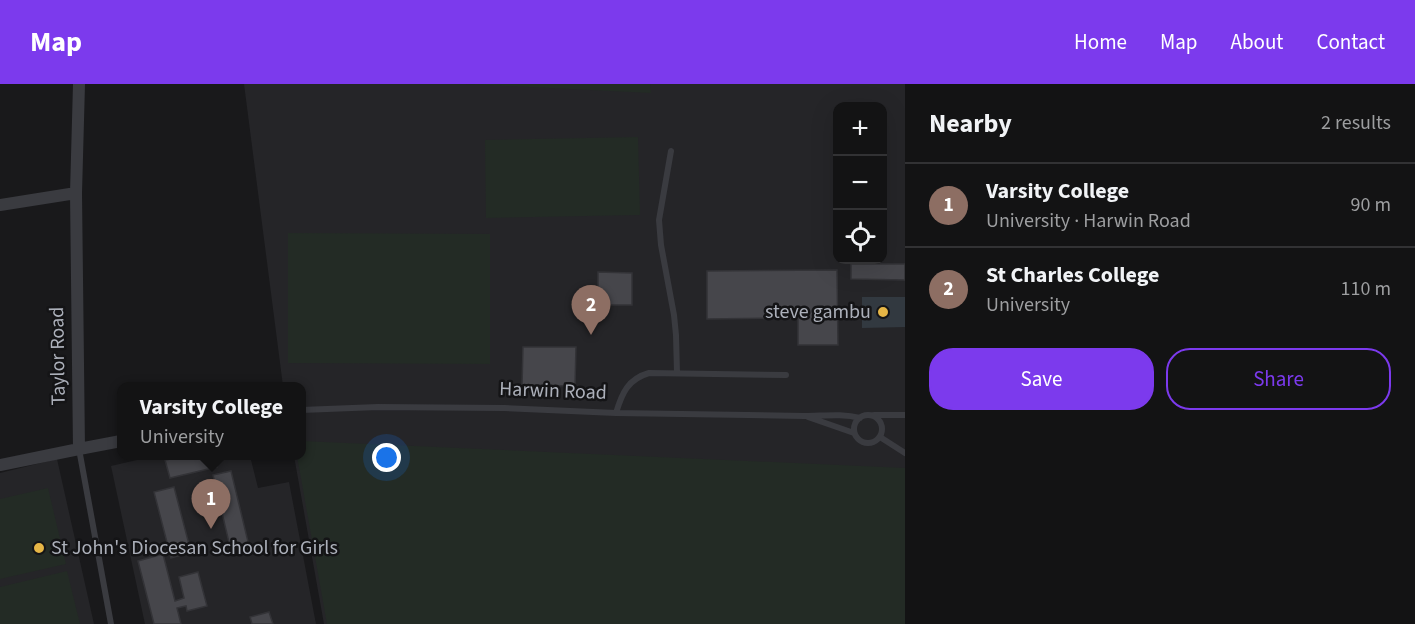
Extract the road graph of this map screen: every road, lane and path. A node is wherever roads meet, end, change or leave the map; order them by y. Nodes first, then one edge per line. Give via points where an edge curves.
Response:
1 (79, 84) edge
2 (670, 151) dead end
3 (76, 193) junction
4 (0, 205) edge
5 (677, 373) junction
6 (786, 375) dead end
7 (306, 410) edge
8 (616, 412) junction
9 (871, 415) junction
10 (905, 415) edge
11 (804, 416) junction
12 (860, 418) junction
13 (854, 433) junction
14 (880, 437) junction
15 (117, 442) edge
16 (79, 448) junction
17 (905, 453) edge
18 (0, 465) edge
19 (111, 624) edge

1 - 3 street, Taylor Road
2 - 5 lane via 659,220 674,315
3 - 4 street
3 - 16 street, Taylor Road
5 - 6 lane
5 - 8 lane via 639,376 624,391
7 - 8 lane, Harwin Road via 378,407
8 - 11 lane, Harwin Road
9 - 10 lane
9 - 12 lane
9 - 14 lane via 880,421
11 - 12 lane, Harwin Road
11 - 13 lane, Harwin Road
12 - 13 lane
13 - 14 lane via 866,443
14 - 17 lane
15 - 16 street
16 - 18 street
16 - 19 lane, Taylor Road

